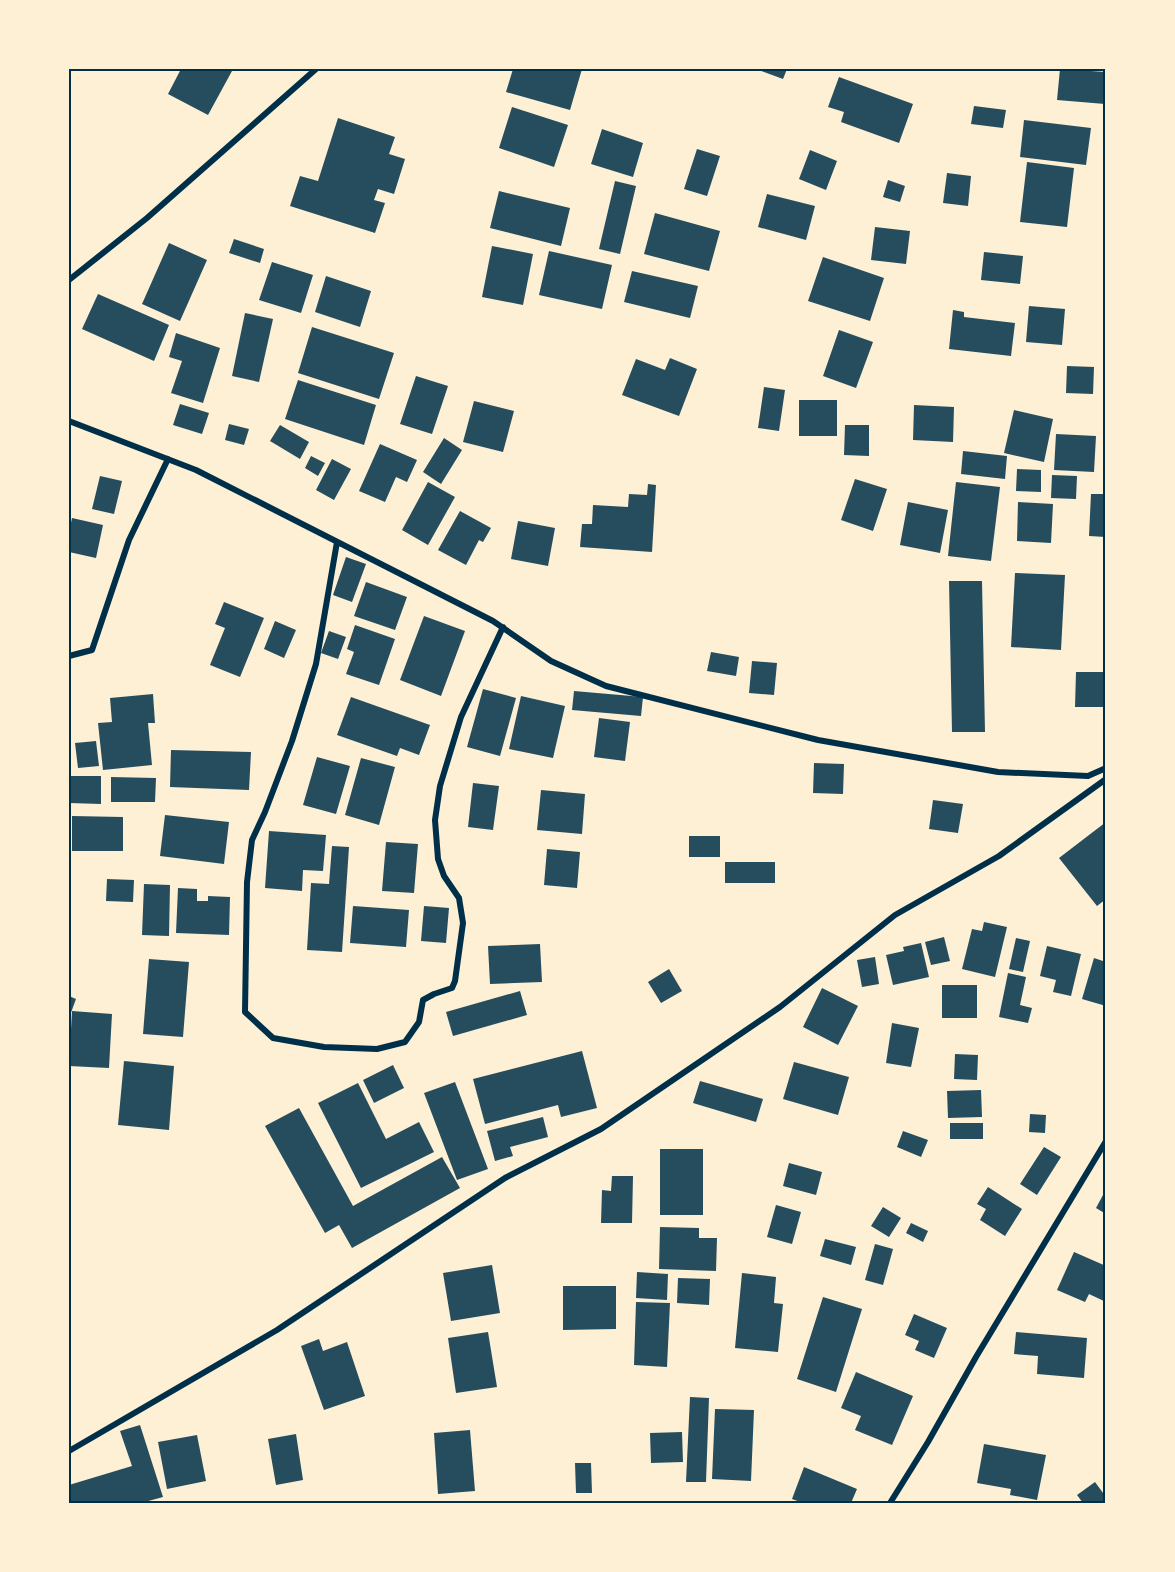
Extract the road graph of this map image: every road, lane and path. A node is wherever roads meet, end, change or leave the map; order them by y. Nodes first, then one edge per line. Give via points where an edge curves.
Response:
1 (316, 69) edge
2 (69, 280) edge
3 (69, 421) edge
4 (168, 459) junction
5 (337, 542) junction
6 (502, 627) junction
7 (69, 656) edge
8 (1106, 768) edge
9 (1106, 778) edge
10 (1106, 1141) edge
11 (69, 1451) edge
12 (890, 1503) edge

1 - 2 street via 147,219
3 - 4 street
4 - 5 street
4 - 7 street via 129,540 92,650
5 - 6 street
5 - 6 street via 316,664 292,741 252,840 247,882 245,1012 273,1038 324,1047 377,1049 405,1042 418,1022 423,1000 452,988 463,923 459,898 438,859 435,820 440,786 461,717
6 - 8 street via 551,661 606,686 818,740 998,772 1088,776
9 - 11 street via 999,856 895,915 780,1007 601,1129 505,1178 277,1330
10 - 12 street

